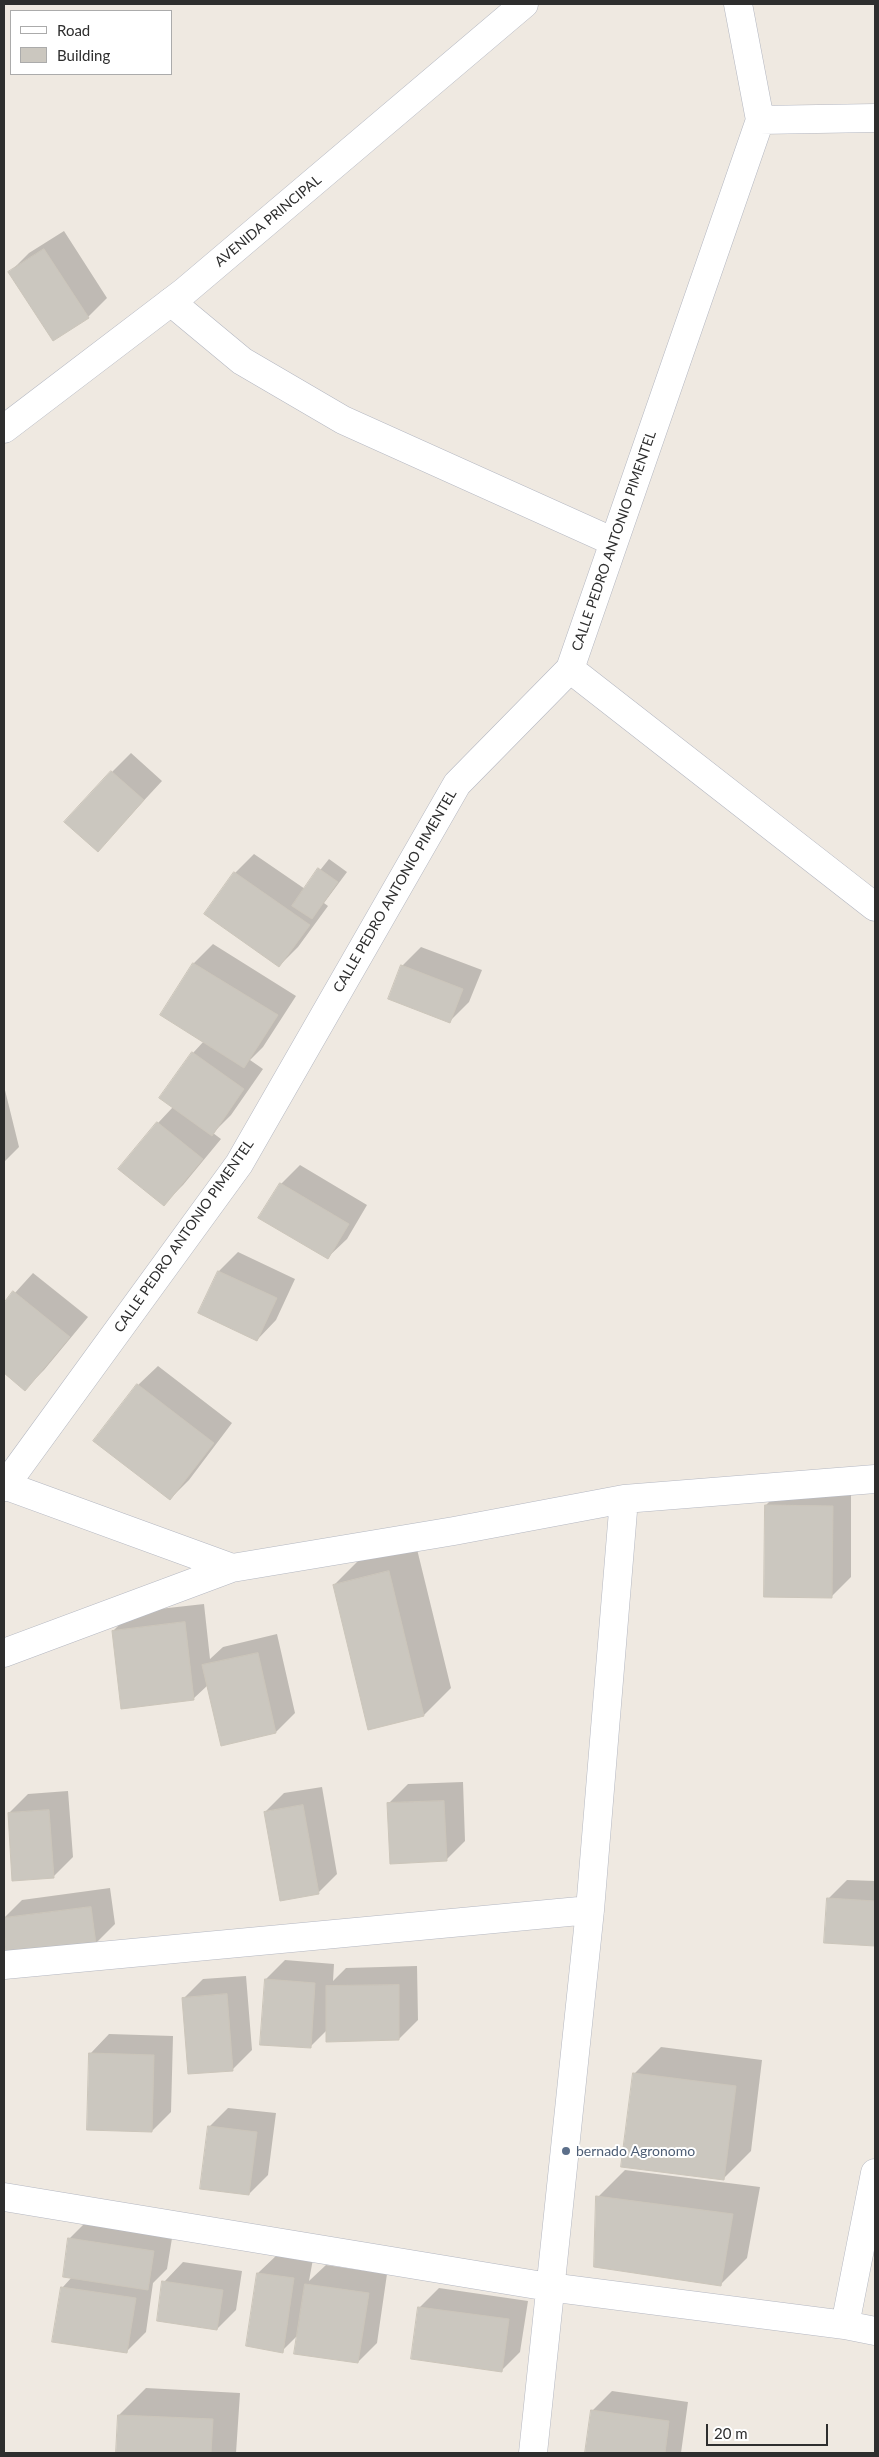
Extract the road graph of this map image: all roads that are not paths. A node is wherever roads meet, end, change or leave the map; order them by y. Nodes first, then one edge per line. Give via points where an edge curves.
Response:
1 (524, 4) edge
2 (738, 4) edge
3 (875, 118) edge
4 (760, 120) junction
5 (171, 302) junction
6 (4, 429) edge
7 (614, 542) junction
8 (570, 669) junction
9 (875, 907) edge
10 (875, 1479) edge
11 (4, 1486) edge
12 (624, 1499) junction
13 (232, 1568) junction
14 (4, 1653) edge
15 (590, 1910) junction
16 (4, 1965) edge
17 (875, 2173) edge
18 (4, 2197) edge
19 (549, 2287) junction
20 (845, 2325) junction
21 (875, 2331) edge
22 (533, 2453) edge

1 - 5 street, AVENIDA PRINCIPAL
2 - 4 street, CALLE PEDRO ANTONIO PIMENTEL
3 - 4 street
4 - 7 street, CALLE PEDRO ANTONIO PIMENTEL
5 - 6 street, AVENIDA PRINCIPAL
5 - 7 street via 242,361 343,420
7 - 8 street, CALLE PEDRO ANTONIO PIMENTEL
8 - 9 street
8 - 11 street, CALLE PEDRO ANTONIO PIMENTEL via 457,784 239,1164
10 - 12 street
11 - 13 street
12 - 13 street
12 - 15 street
13 - 14 street
15 - 16 street
15 - 19 street
17 - 20 street
18 - 19 street
19 - 20 street
19 - 22 street
20 - 21 street

